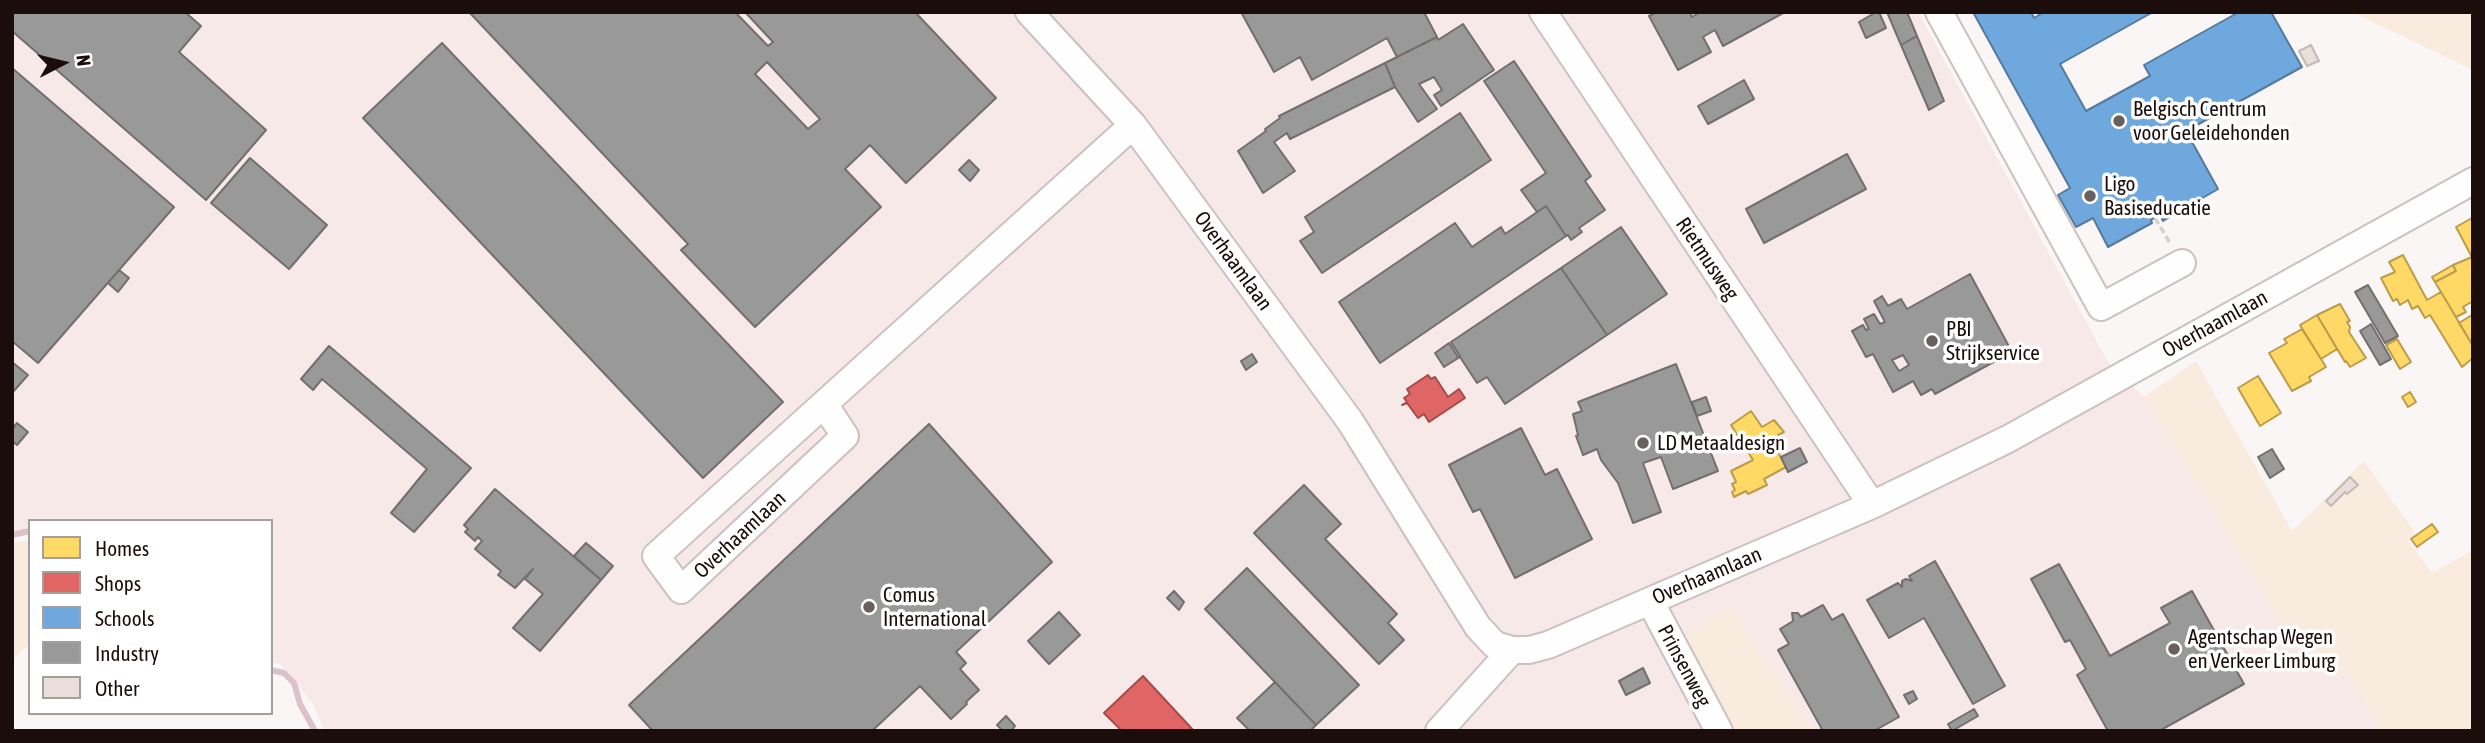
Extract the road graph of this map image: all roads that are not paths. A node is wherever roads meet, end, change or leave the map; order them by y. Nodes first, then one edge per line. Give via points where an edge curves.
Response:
1 (1029, 12) edge
2 (1543, 12) edge
3 (1939, 12) edge
4 (1133, 125) junction
5 (2473, 181) edge
6 (2182, 263) road end
7 (824, 404) junction
8 (1872, 505) junction
9 (1650, 601) junction
10 (1512, 650) junction
11 (1439, 731) edge
12 (1718, 731) edge

1 - 4 street, Overhaamlaan
2 - 8 street, Rietmusweg
3 - 6 street via 2101,307
4 - 7 street, Overhaamlaan
4 - 10 street, Overhaamlaan via 1350,421 1478,627 1495,645
5 - 8 street, Overhaamlaan via 2008,439
7 - 7 street, Overhaamlaan via 845,436 681,590 656,556
8 - 9 street, Overhaamlaan
9 - 10 street, Overhaamlaan via 1548,645
9 - 12 street, Prinsenweg
10 - 11 street

